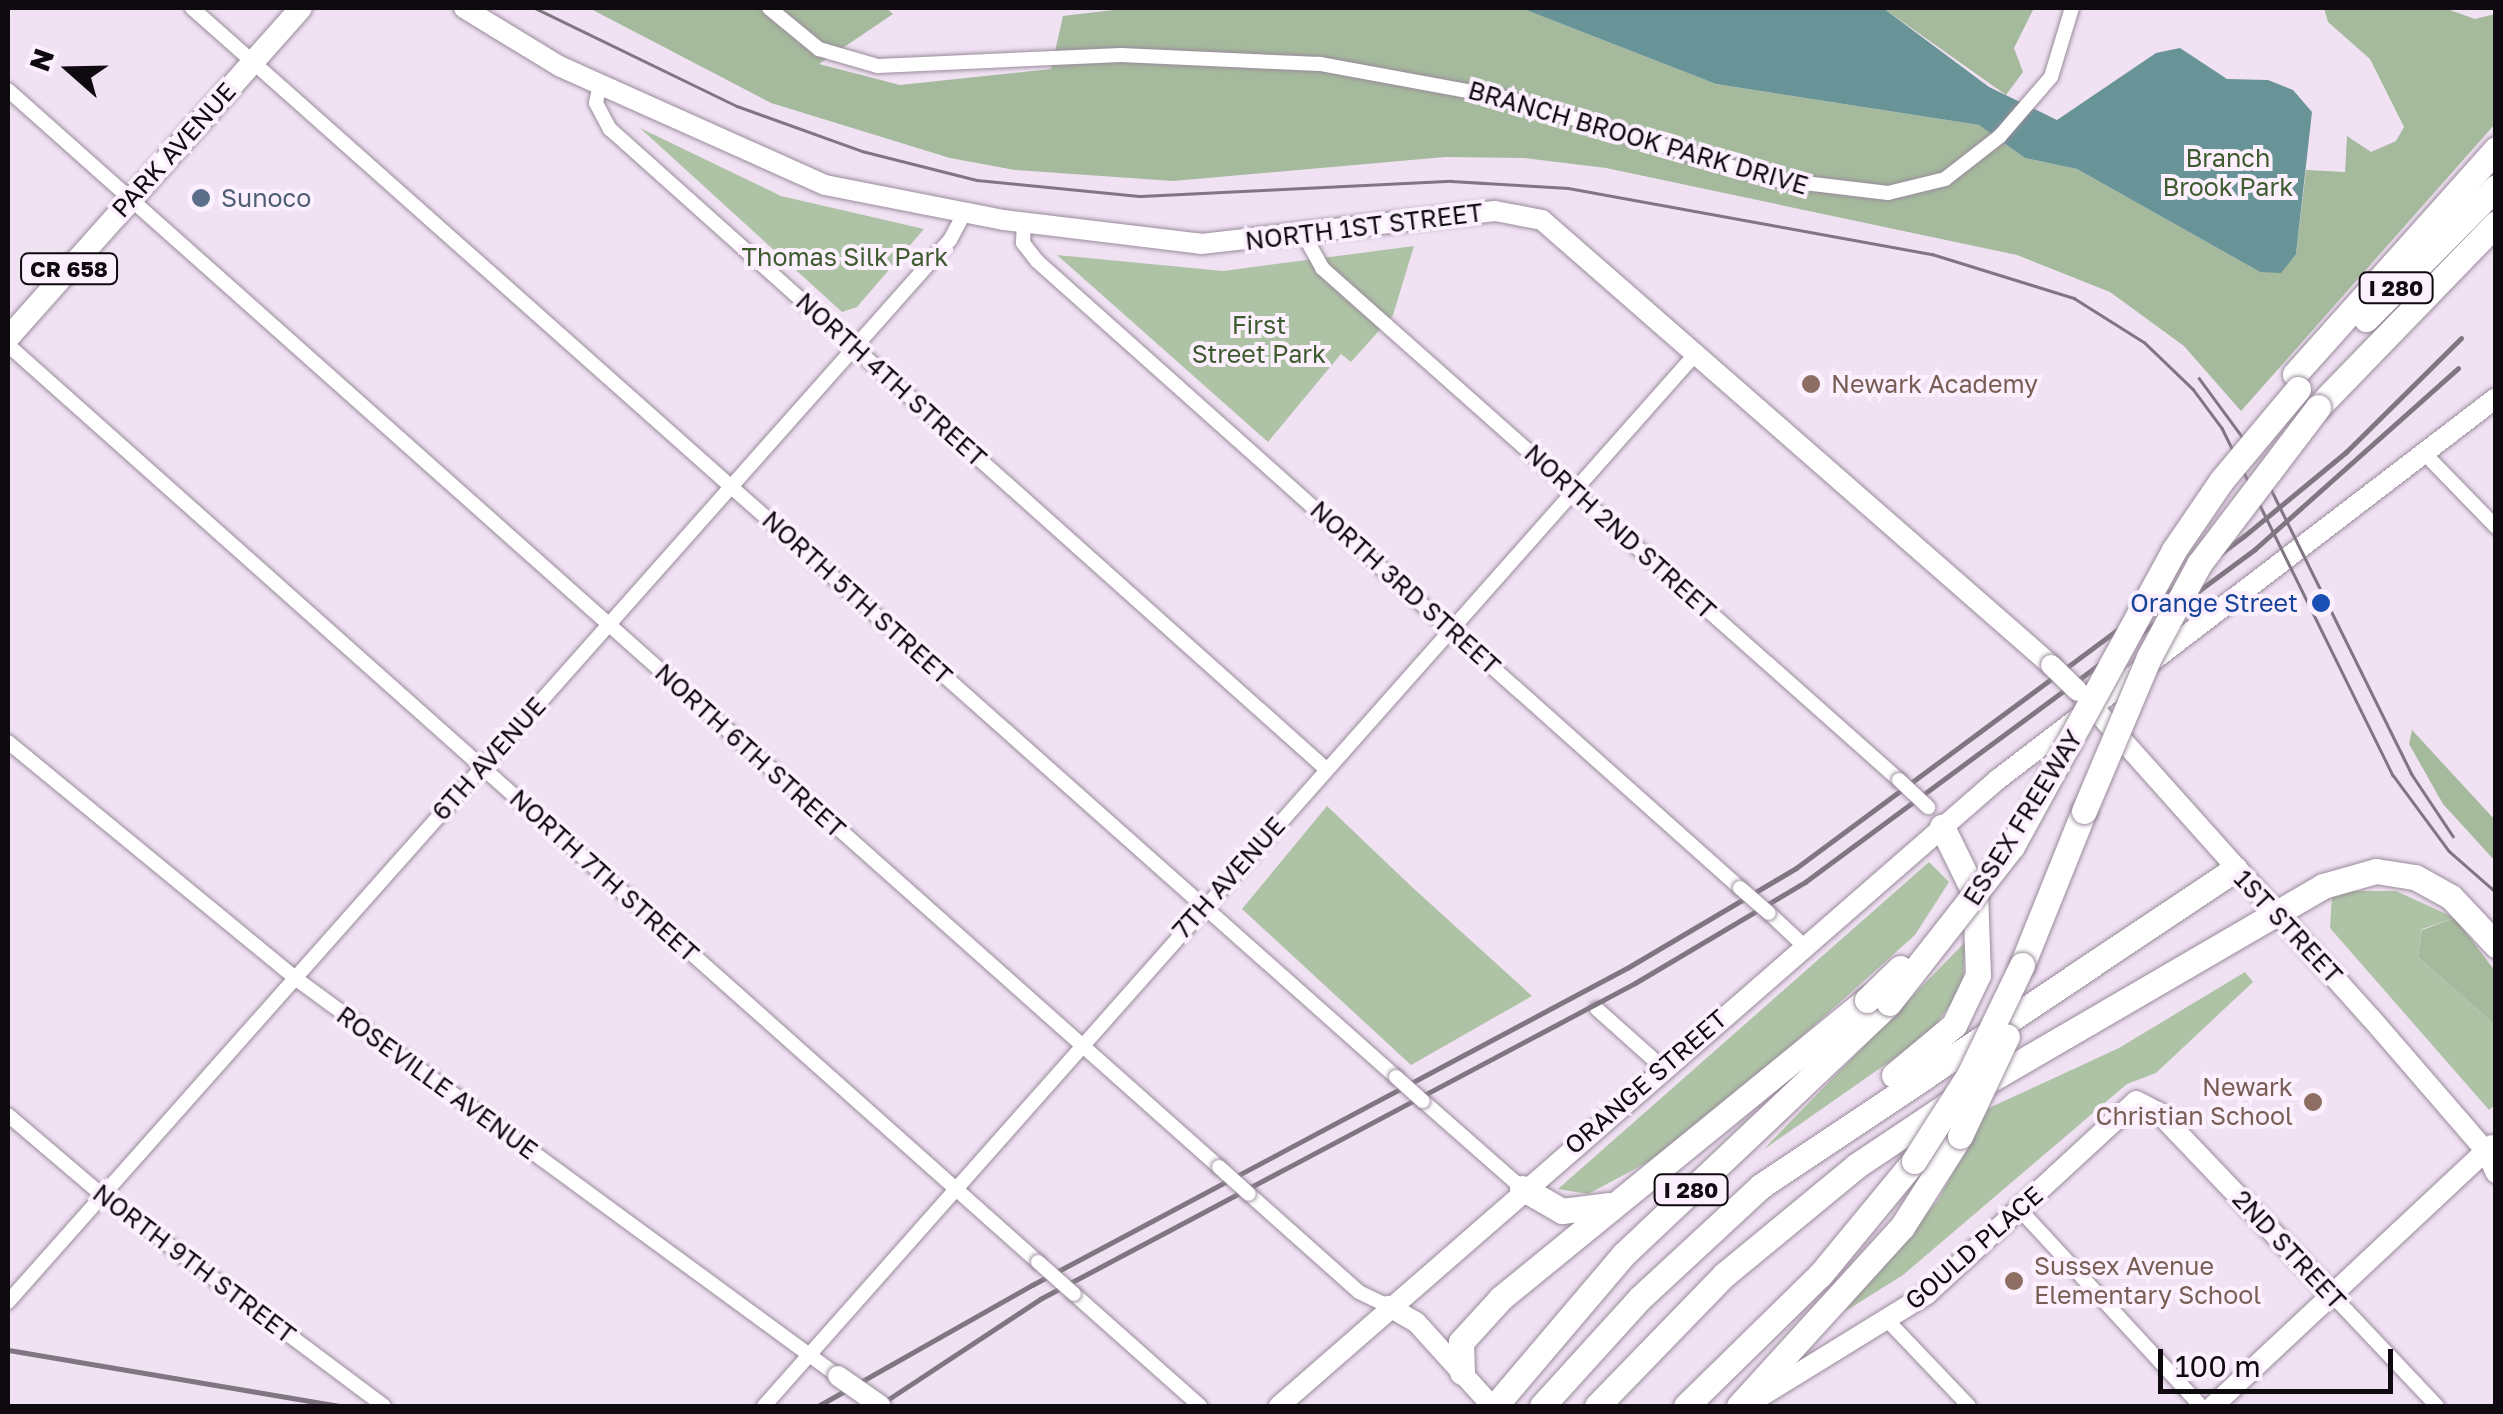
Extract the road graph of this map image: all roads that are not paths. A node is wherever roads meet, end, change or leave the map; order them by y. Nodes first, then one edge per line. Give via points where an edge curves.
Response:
1 (192, 8) edge
2 (301, 8) edge
3 (464, 8) edge
4 (769, 8) edge
5 (2072, 8) edge
6 (254, 61) junction
7 (600, 85) junction
8 (8, 90) edge
9 (2496, 149) edge
10 (2496, 187) edge
11 (131, 200) junction
12 (965, 212) junction
13 (1024, 222) junction
14 (2496, 224) edge
15 (1304, 235) junction
16 (8, 342) edge
17 (854, 347) junction
18 (1696, 352) junction
19 (2296, 381) junction
20 (2496, 398) edge
21 (2424, 452) junction
22 (732, 486) junction
23 (1573, 490) junction
24 (2496, 527) edge
25 (608, 625) junction
26 (1450, 629) junction
27 (2084, 698) junction
28 (8, 742) edge
29 (482, 767) junction
30 (1326, 770) junction
31 (1935, 817) junction
32 (2235, 869) junction
33 (1204, 906) junction
34 (2278, 914) junction
35 (2496, 945) edge
36 (1804, 946) junction
37 (2022, 964) junction
38 (294, 978) junction
39 (1878, 1002) junction
40 (1597, 1009) dead end
41 (1081, 1045) junction
42 (1663, 1068) junction
43 (2136, 1101) joint
44 (8, 1115) edge
45 (1820, 1141) junction
46 (2492, 1150) edge
47 (2496, 1172) edge
48 (954, 1188) junction
49 (1522, 1188) junction
50 (102, 1195) junction
51 (1626, 1196) junction
52 (2021, 1211) junction
53 (2332, 1295) junction
54 (8, 1302) edge
55 (1388, 1306) junction
56 (1889, 1322) junction
57 (808, 1354) junction
58 (838, 1376) joint
59 (1465, 1376) junction
60 (384, 1406) edge
61 (764, 1406) edge
62 (881, 1406) edge
63 (1200, 1406) edge
64 (1279, 1406) edge
65 (1494, 1406) edge
66 (1542, 1406) edge
67 (1597, 1406) edge
68 (1686, 1406) edge
69 (1742, 1406) edge
70 (1969, 1406) edge
71 (2200, 1406) edge
72 (2213, 1406) edge
73 (2437, 1406) edge

1 - 6 street, NORTH 5TH STREET
2 - 6 main road, PARK AVENUE / CR 658
3 - 7 main road
4 - 5 street, BRANCH BROOK PARK DRIVE via 820,49 878,66 1151,55 1301,62 1398,76 1590,120 1820,189 1922,187 1982,154 2041,90 2063,52
6 - 11 main road, PARK AVENUE / CR 658
6 - 22 street, NORTH 5TH STREET
7 - 12 main road, NORTH 1ST STREET via 804,179
7 - 17 street, NORTH 4TH STREET via 596,103 604,123
8 - 11 street, NORTH 6TH STREET
9 - 19 highway
10 - 19 highway, ESSEX FREEWAY / I 280
11 - 16 main road, PARK AVENUE / CR 658
11 - 25 street, NORTH 6TH STREET
12 - 13 main road, NORTH 1ST STREET
12 - 17 street, 6TH AVENUE via 950,240
13 - 15 main road, NORTH 1ST STREET via 1201,244
13 - 26 street, NORTH 3RD STREET via 1023,243 1036,261
14 - 37 highway, ESSEX FREEWAY / I 280, bridge via 2318,407 2229,516 2173,609
15 - 18 main road, NORTH 1ST STREET via 1480,212 1524,214 1560,231
15 - 23 street, NORTH 2ND STREET via 1322,268
16 - 29 street, NORTH 7TH STREET
17 - 22 street, 6TH AVENUE
17 - 30 street, NORTH 4TH STREET
18 - 23 street, 7TH AVENUE
18 - 27 main road, NORTH 1ST STREET, bridge
19 - 39 highway, ESSEX FREEWAY / I 280, bridge via 2189,526 2041,798 1980,893
20 - 21 main road, ORANGE STREET
21 - 24 street
21 - 27 main road, ORANGE STREET
22 - 25 street, 6TH AVENUE
22 - 33 street, NORTH 5TH STREET
23 - 26 street, 7TH AVENUE
23 - 31 street, NORTH 2ND STREET, bridge
25 - 29 street, 6TH AVENUE
25 - 41 street, NORTH 6TH STREET
26 - 30 street, 7TH AVENUE
26 - 36 street, NORTH 3RD STREET, bridge
27 - 31 main road, ORANGE STREET
27 - 32 main road, 1ST STREET
28 - 38 street, ROSEVILLE AVENUE
29 - 38 street, 6TH AVENUE
29 - 48 street, NORTH 7TH STREET
30 - 33 street, 7TH AVENUE
31 - 36 main road, ORANGE STREET
31 - 45 highway via 1968,874 1979,916 1971,997 1941,1040 1836,1118
32 - 34 main road, 1ST STREET
32 - 45 highway
33 - 41 street, 7TH AVENUE
33 - 49 street, NORTH 5TH STREET, bridge
34 - 35 highway via 2336,880 2390,871 2440,889
34 - 46 main road, 1ST STREET
34 - 67 highway via 1947,1104 1856,1166 1724,1274
36 - 42 main road, ORANGE STREET
37 - 68 highway, ESSEX FREEWAY / I 280, bridge via 1969,1075 1914,1161 1820,1275
37 - 69 highway, bridge via 2020,1004 1960,1136 1902,1227
38 - 50 street, 6TH AVENUE
38 - 57 street, ROSEVILLE AVENUE
39 - 51 highway
39 - 65 highway, I 280 via 1624,1254
40 - 42 street
41 - 48 street, 7TH AVENUE
41 - 55 street, NORTH 6TH STREET, bridge via 1358,1292
42 - 49 main road, ORANGE STREET
43 - 52 main road, GOULD PLACE via 2120,1109
43 - 53 main road, 2ND STREET via 2158,1112
44 - 50 street, NORTH 9TH STREET
45 - 66 highway via 1696,1243
46 - 47 main road, 1ST STREET
46 - 53 main road
48 - 57 street, 7TH AVENUE
48 - 63 street, NORTH 7TH STREET, bridge
49 - 51 highway via 1571,1212
49 - 55 main road, ORANGE STREET
50 - 54 street, 6TH AVENUE
50 - 60 street, NORTH 9TH STREET
51 - 59 highway via 1480,1318 1461,1342
52 - 56 main road, GOULD PLACE
52 - 71 street
53 - 72 main road
53 - 73 street, 2ND STREET
55 - 59 main road, NORTH 6TH STREET via 1410,1317
55 - 64 main road, ORANGE STREET
56 - 69 main road, GOULD PLACE
56 - 70 street
57 - 58 street, ROSEVILLE AVENUE
57 - 61 street, 7TH AVENUE
58 - 62 main road, ROSEVILLE AVENUE, bridge
59 - 65 main road, NORTH 6TH STREET

